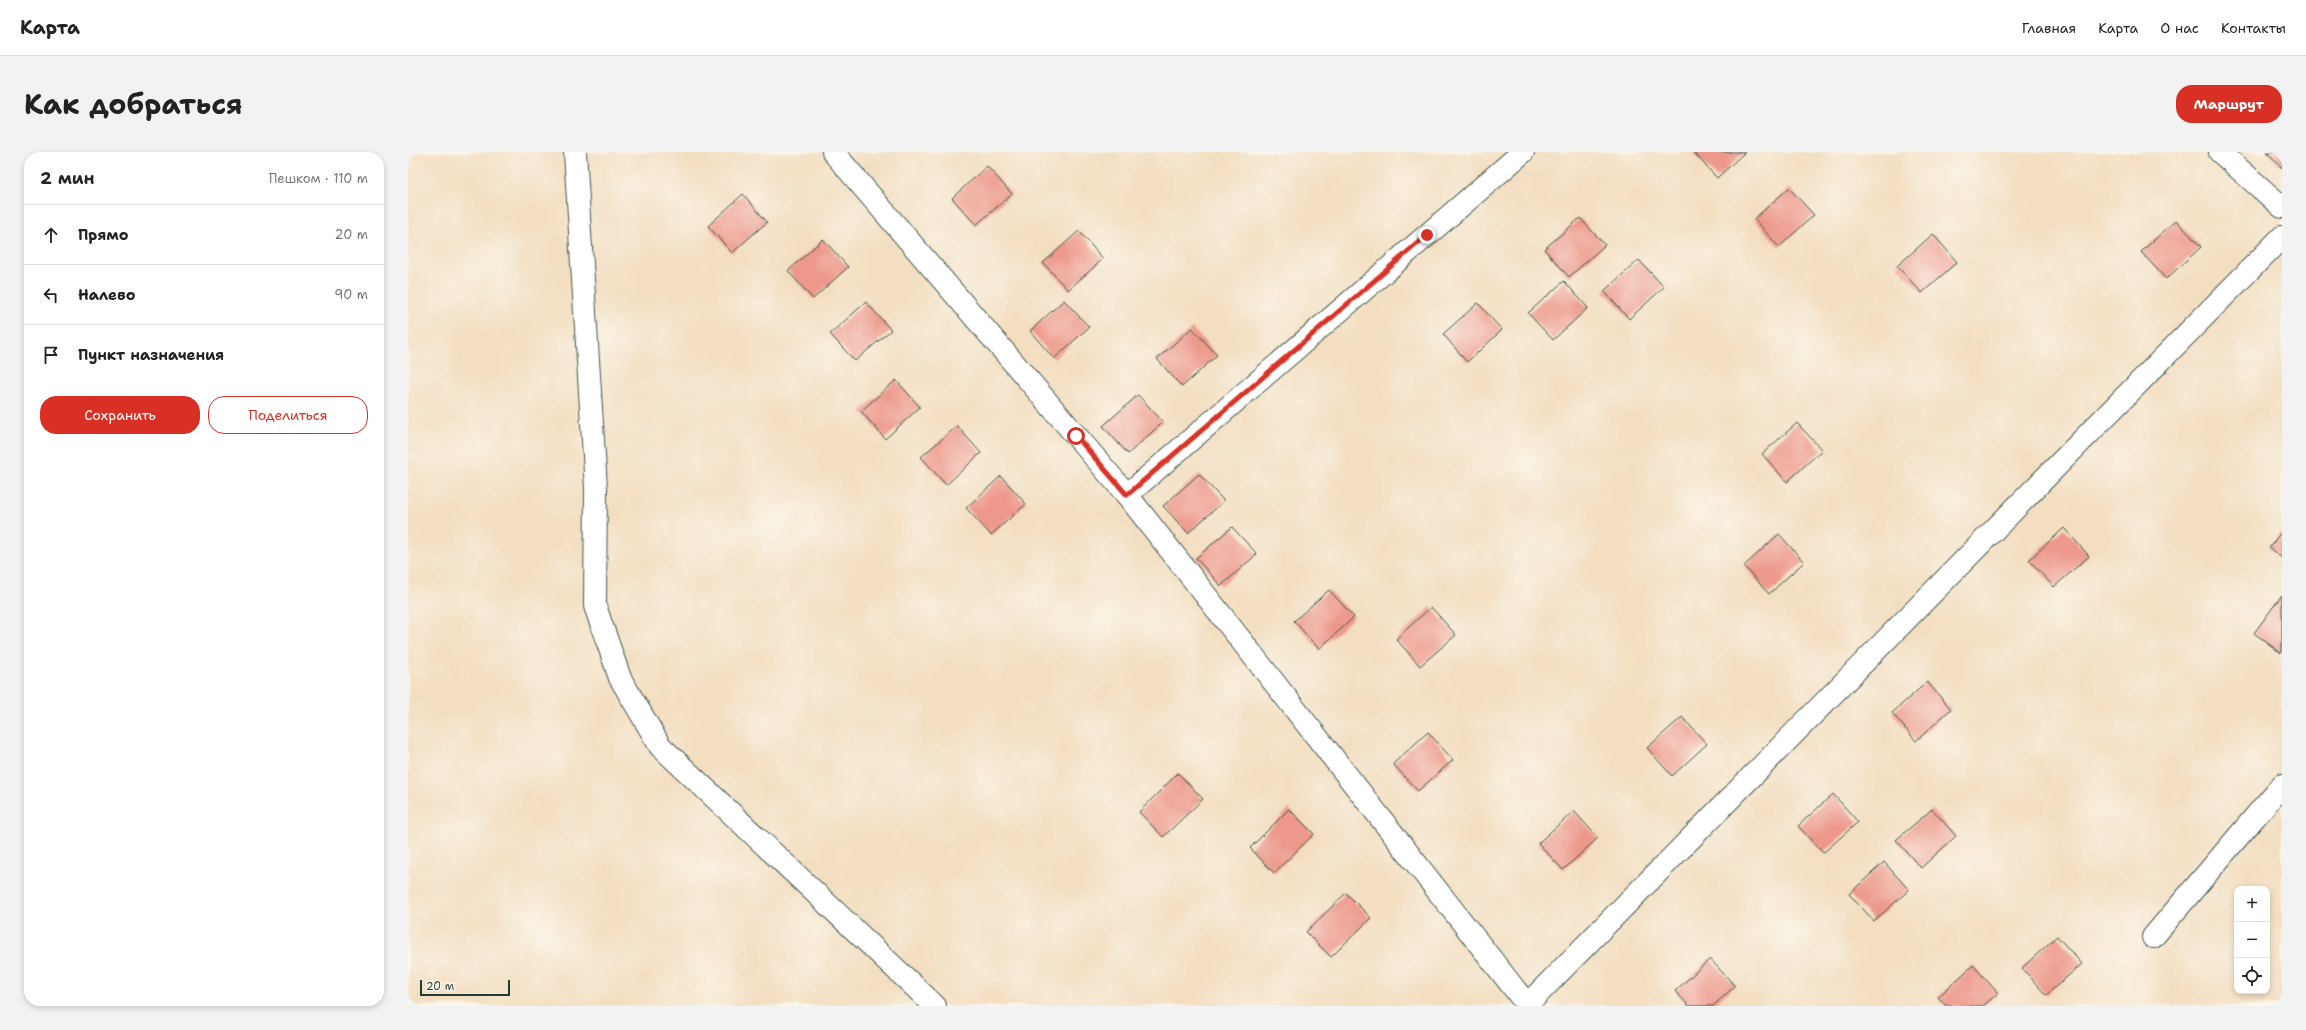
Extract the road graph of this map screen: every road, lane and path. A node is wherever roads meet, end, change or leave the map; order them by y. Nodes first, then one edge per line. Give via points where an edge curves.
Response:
1 (575, 152) edge
2 (833, 152) edge
3 (1523, 152) edge
4 (2220, 152) edge
5 (2282, 207) edge
6 (2282, 237) edge
7 (1127, 495) junction
8 (2282, 785) edge
9 (2153, 937) dead end
10 (935, 1006) edge
11 (1528, 1006) edge

1 - 10 street via 596,488 595,606 620,678 660,746
2 - 7 street
3 - 7 street
4 - 5 street
6 - 11 street
7 - 11 street
8 - 9 street

